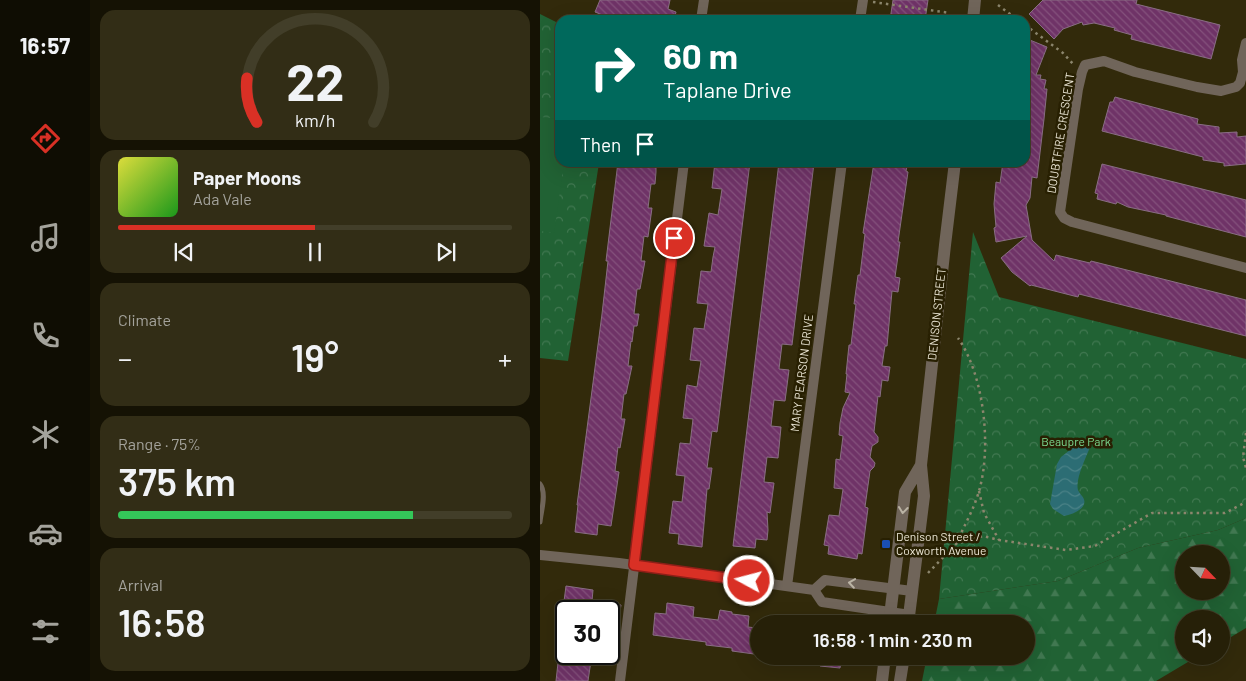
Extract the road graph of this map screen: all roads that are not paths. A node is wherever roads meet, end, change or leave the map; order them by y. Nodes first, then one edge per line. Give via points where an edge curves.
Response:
1 (704, 0) edge
2 (858, 0) edge
3 (863, 0) edge
4 (975, 0) edge
5 (702, 15) edge
6 (861, 15) edge
7 (974, 15) edge
8 (1246, 43) edge
9 (683, 167) edge
10 (841, 167) edge
11 (954, 167) edge
12 (1246, 268) edge
13 (921, 465) junction
14 (540, 484) edge
15 (540, 522) edge
16 (540, 555) edge
17 (634, 565) junction
18 (787, 586) junction
19 (893, 588) junction
20 (814, 590) junction
21 (912, 591) junction
22 (876, 615) edge
23 (889, 615) edge
24 (909, 615) edge
25 (884, 665) edge
26 (903, 665) edge
27 (620, 681) edge
28 (882, 681) edge
29 (900, 681) edge

1 - 5 street
2 - 3 street
3 - 6 street
4 - 7 street
8 - 12 street, DOUBTFIRE CRESCENT via 1240,83 1221,91 1197,88 1104,61 1085,65 1078,89 1060,212 1072,222
9 - 17 street
10 - 18 street, MARY PEARSON DRIVE
11 - 13 street, DENISON STREET
13 -> 19 street, DENISON STREET via 905,492
13 - 21 street, DENISON STREET via 924,496
14 - 15 lane via 543,496
16 - 17 street
17 - 18 street
17 - 27 street
18 - 20 street
19 -> 20 street via 825,580
19 - 21 street
19 - 23 street, DENISON STREET
20 - 22 street via 822,602
21 - 24 street, DENISON STREET
25 - 28 street
26 - 29 street

